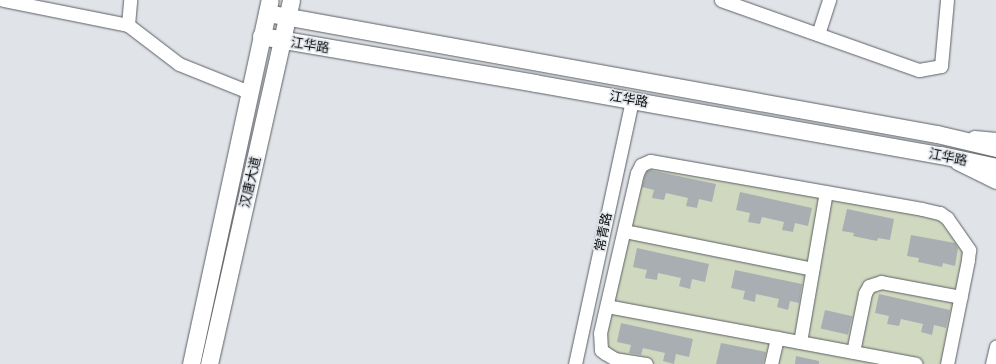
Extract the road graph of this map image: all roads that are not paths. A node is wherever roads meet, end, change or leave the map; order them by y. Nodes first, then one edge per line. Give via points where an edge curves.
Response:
1 (3, 0) edge
2 (130, 0) edge
3 (291, 0) edge
4 (721, 0) edge
5 (829, 0) edge
6 (947, 0) edge
7 (268, 6) edge
8 (287, 17) junction
9 (128, 25) junction
10 (818, 34) junction
11 (261, 36) junction
12 (282, 40) junction
13 (249, 92) junction
14 (632, 100) junction
15 (937, 134) junction
16 (996, 138) edge
17 (996, 148) edge
18 (941, 155) junction
19 (996, 167) edge
20 (996, 182) edge
21 (826, 192) junction
22 (607, 214) junction
23 (626, 224) junction
24 (812, 268) junction
25 (591, 290) junction
26 (961, 297) junction
27 (608, 301) junction
28 (777, 338) junction
29 (800, 342) junction
30 (996, 346) edge
31 (853, 352) junction
32 (191, 364) edge
33 (209, 364) edge
34 (575, 364) edge
35 (646, 364) edge
36 (771, 364) edge
37 (916, 364) edge
38 (947, 364) edge
39 (992, 364) edge

1 - 9 street
2 - 9 street
3 - 8 main road, 汉唐大道
4 - 10 street
5 - 10 street
6 - 10 street via 942,66 919,70
7 - 8 main road, 江华路
7 - 11 main road, 汉唐大道
8 - 12 main road, 汉唐大道
8 - 15 main road, 江华路
9 - 13 street via 179,64
11 - 12 main road, 江华路
11 - 13 main road, 汉唐大道
12 - 14 main road, 江华路
12 - 33 main road, 汉唐大道
13 - 32 main road, 汉唐大道
14 - 18 main road, 江华路
14 - 22 street, 常青路
15 - 16 street
15 - 17 main road, 江华路
18 - 19 main road, 江华路
18 - 20 street
21 - 23 street via 650,161 641,165 637,173
21 - 24 street
21 - 26 street via 922,209 940,213 947,218 968,250
22 - 23 street
22 - 25 street, 常青路
23 - 24 street
23 - 27 street
24 - 29 street
25 - 27 street
25 - 34 street, 常青路
26 - 31 street via 881,282 870,286 864,293
26 - 38 street
27 - 28 street
27 - 35 street via 600,333 601,350 615,359
28 - 29 street
28 - 36 street
29 - 31 street
30 - 39 street
31 - 37 street

